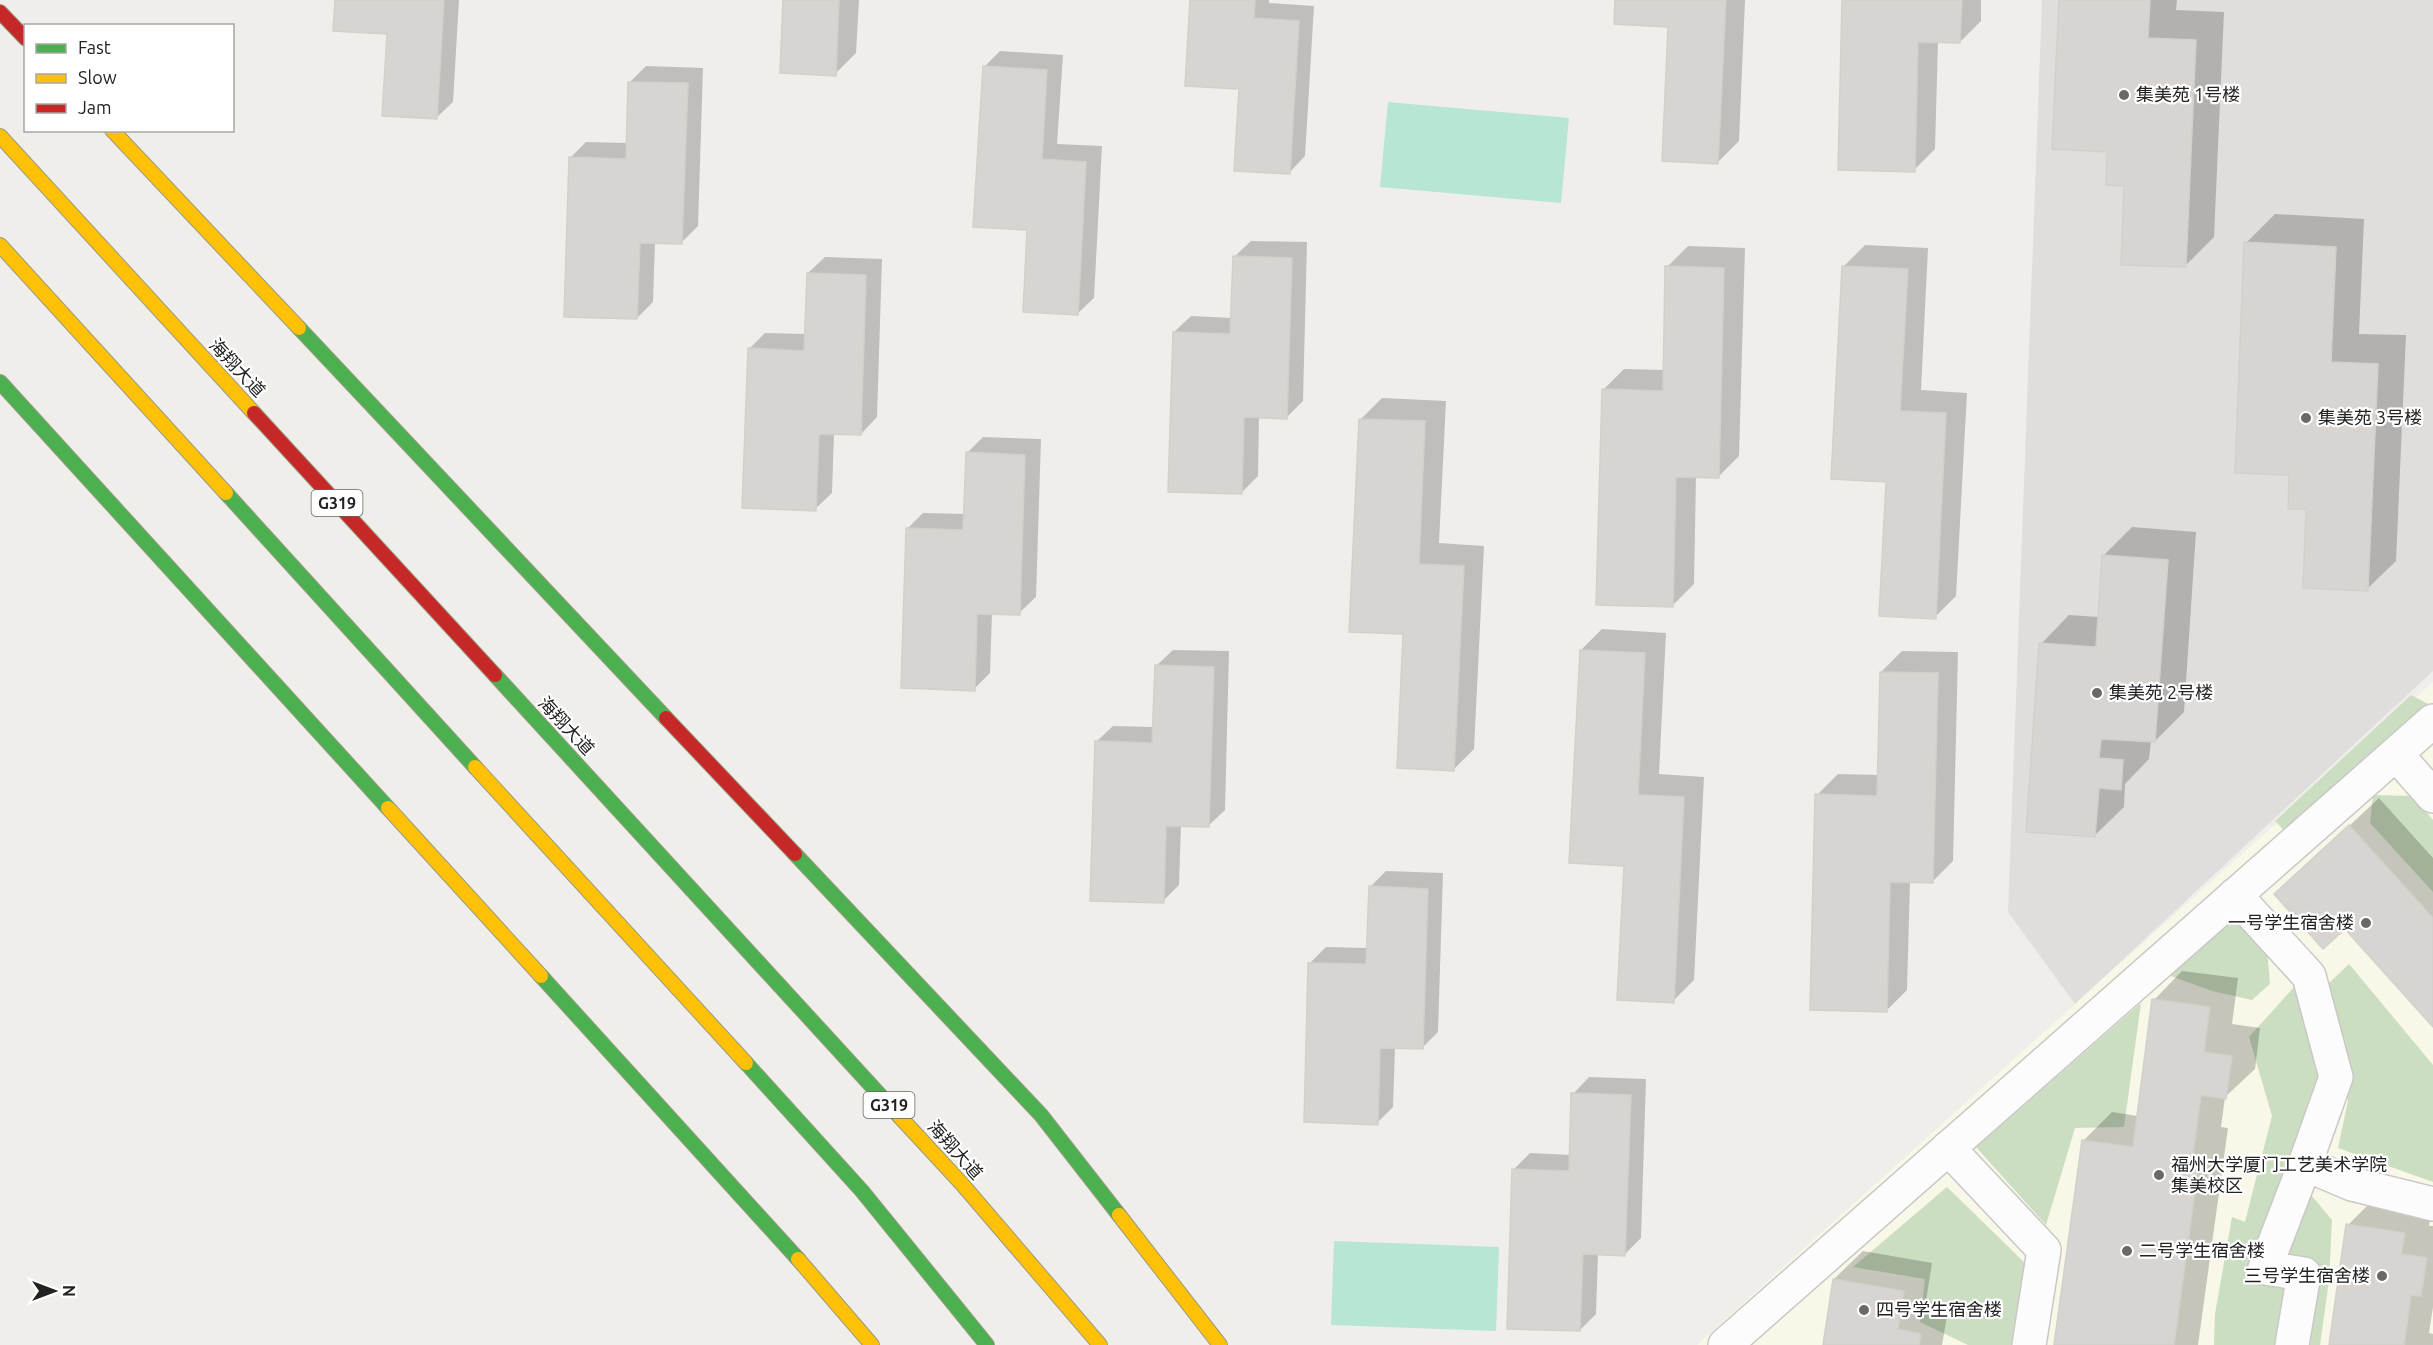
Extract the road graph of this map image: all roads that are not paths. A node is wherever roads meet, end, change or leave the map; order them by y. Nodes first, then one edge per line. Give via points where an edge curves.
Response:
1 (0, 12) edge
2 (24, 37) edge
3 (114, 132) edge
4 (0, 136) edge
5 (0, 245) edge
6 (0, 382) edge
7 (2433, 721) edge
8 (2396, 754) junction
9 (2433, 796) edge
10 (2235, 895) junction
11 (1948, 1148) junction
12 (2304, 1164) junction
13 (2433, 1204) edge
14 (872, 1345) edge
15 (987, 1345) edge
16 (1100, 1345) edge
17 (1220, 1345) edge
18 (1725, 1345) edge
19 (2030, 1345) edge
20 (2292, 1345) edge

1 - 2 main road
3 - 17 main road via 1041,1115
4 - 16 main road, 海翔大道 / G319 via 963,1184
5 - 15 main road via 862,1191
6 - 14 main road via 792,1252
7 - 8 street
8 - 9 street
8 - 10 street
10 - 11 street
10 - 12 street via 2309,976 2336,1077
11 - 18 street
11 - 19 street via 2044,1250
12 - 13 street via 2352,1184
12 - 20 street via 2265,1268 2304,1274

